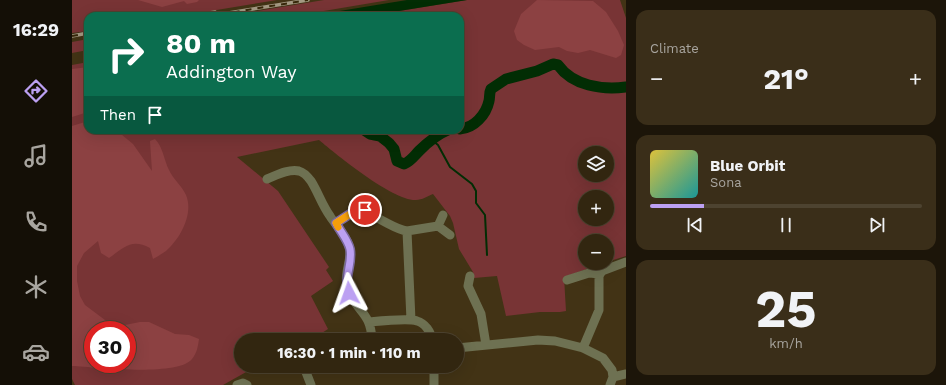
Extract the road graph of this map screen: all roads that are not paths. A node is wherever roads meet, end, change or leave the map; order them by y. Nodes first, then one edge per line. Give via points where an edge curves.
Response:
1 (267, 179) dead end
2 (443, 215) dead end
3 (336, 223) junction
4 (438, 226) junction
5 (407, 231) junction
6 (450, 235) dead end
7 (626, 262) edge
8 (600, 274) junction
9 (470, 276) dead end
10 (567, 280) dead end
11 (411, 320) junction
12 (369, 322) junction
13 (372, 333) edge
14 (430, 333) edge
15 (486, 345) junction
16 (464, 347) edge
17 (583, 348) junction
18 (309, 373) edge
19 (434, 373) edge
20 (626, 374) edge
21 (612, 381) edge
22 (237, 385) edge
23 (247, 385) edge
24 (311, 385) edge
25 (434, 385) edge

1 - 3 street via 290,171 300,172 310,179
2 - 4 street
3 - 5 street via 353,212 365,210
3 - 12 street via 350,247 347,287
4 - 5 street
4 - 6 street
5 - 11 street
7 - 8 street
8 - 10 street via 589,273
8 - 17 street via 599,310
9 - 15 street via 468,286 481,314
11 - 12 street
11 - 14 street via 418,321
12 - 13 street
15 - 16 street
15 - 17 street via 538,340
17 - 21 street via 603,358 610,365
18 - 24 street
19 - 25 street
20 - 21 street
22 - 23 street

